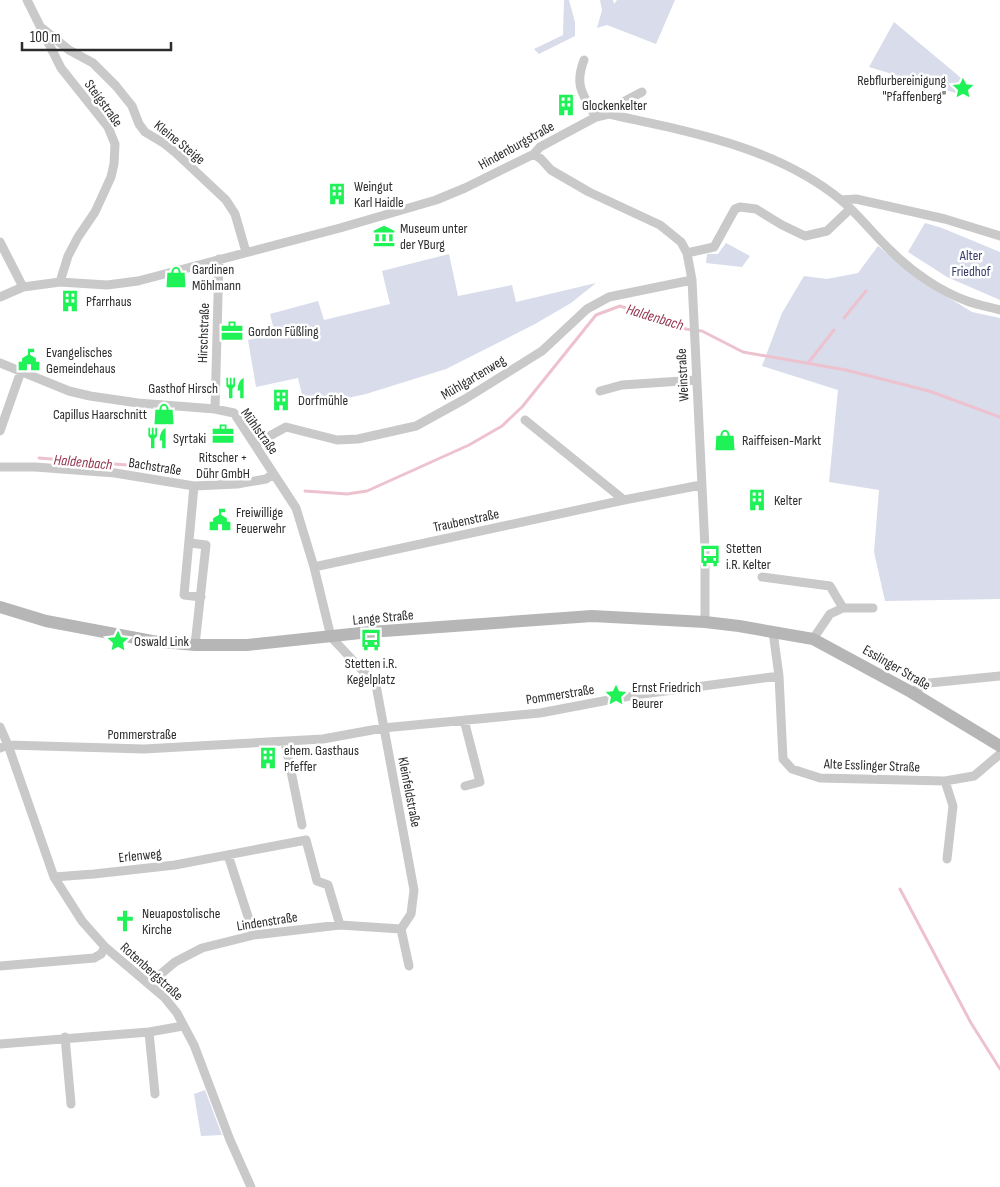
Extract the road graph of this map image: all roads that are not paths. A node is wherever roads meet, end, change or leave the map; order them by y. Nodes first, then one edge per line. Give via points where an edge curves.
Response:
1 (26, 0) edge
2 (38, 25) junction
3 (584, 60) dead end
4 (642, 92) dead end
5 (609, 114) junction
6 (596, 117) junction
7 (534, 154) junction
8 (841, 200) junction
9 (850, 209) junction
10 (1000, 236) edge
11 (0, 242) edge
12 (246, 252) junction
13 (687, 253) junction
14 (219, 259) junction
15 (692, 280) junction
16 (60, 282) junction
17 (23, 287) junction
18 (0, 296) edge
19 (1000, 310) edge
20 (0, 363) edge
21 (20, 374) junction
22 (696, 380) junction
23 (600, 391) dead end
24 (215, 408) junction
25 (525, 420) dead end
26 (0, 431) edge
27 (255, 444) junction
28 (0, 467) edge
29 (273, 474) junction
30 (701, 485) junction
31 (194, 486) junction
32 (624, 500) junction
33 (190, 544) junction
34 (314, 568) junction
35 (762, 577) dead end
36 (200, 597) junction
37 (0, 607) edge
38 (842, 608) junction
39 (873, 608) dead end
40 (705, 622) junction
41 (773, 632) junction
42 (332, 637) junction
43 (813, 639) junction
44 (195, 645) junction
45 (779, 676) junction
46 (1000, 676) edge
47 (911, 692) junction
48 (464, 720) junction
49 (0, 727) edge
50 (383, 728) junction
51 (285, 742) junction
52 (4, 746) edge
53 (1000, 746) edge
54 (1000, 754) edge
55 (945, 781) junction
56 (465, 786) dead end
57 (302, 825) dead end
58 (228, 855) junction
59 (947, 859) dead end
60 (54, 876) junction
61 (340, 925) junction
62 (401, 929) junction
63 (254, 935) junction
64 (106, 947) junction
65 (0, 966) edge
66 (409, 966) dead end
67 (149, 984) junction
68 (183, 1026) junction
69 (149, 1032) junction
70 (65, 1037) junction
71 (0, 1044) edge
72 (155, 1094) dead end
73 (71, 1104) dead end
74 (251, 1187) edge

1 - 2 street, Steigstraße
2 - 12 street, Kleine Steige via 69,50 93,63 132,106 145,132 176,152 226,200 235,214
2 - 16 street, Steigstraße via 61,68 108,127 115,144 111,177 96,212 68,256
3 - 6 street via 579,88
4 - 5 street via 622,102
5 - 6 street, Hindenburgstraße
5 - 8 street, Hindenburgstraße via 704,135 774,158
6 - 7 street, Hindenburgstraße via 540,147
7 - 12 street, Hindenburgstraße via 436,200
7 - 13 street via 551,170 589,192 660,225 680,242
8 - 9 street, Hindenburgstraße
8 - 10 street via 856,199 945,219
9 - 13 street via 827,231 805,236 756,209 740,207 735,209 714,247
9 - 19 street, Hindenburgstraße via 912,269 966,300
11 - 17 street
12 - 14 street, Hindenburgstraße
13 - 15 street, Weinstraße
14 - 16 street, Hindenburgstraße via 138,281 107,285
14 - 24 street, Hirschstraße
15 - 22 street, Weinstraße
15 - 27 street, Mühlgartenweg via 610,297 587,309 542,351 416,426 358,439 336,440 286,427
16 - 17 street, Hindenburgstraße
17 - 18 street, Hindenburgstraße
20 - 21 street, Mühlstraße
21 - 24 street, Mühlstraße via 90,396
21 - 26 street
22 - 23 street via 622,385
22 - 30 street, Weinstraße
24 - 27 street, Mühlstraße via 234,413
25 - 32 street
27 - 29 street, Mühlstraße
28 - 31 street, Bachstraße via 114,473
29 - 31 street, Bachstraße via 266,479 237,484
29 - 34 street, Mühlstraße via 296,508
30 - 32 street, Traubenstraße
30 - 40 street, Weinstraße
31 - 33 street
32 - 34 street, Traubenstraße
33 - 36 street via 184,595
33 - 36 street via 206,545
34 - 42 street, Mühlstraße
35 - 38 street via 830,586
36 - 44 street
37 - 44 main road, Lange Straße via 46,621 152,641
38 - 39 street
38 - 43 street via 830,614
40 - 41 main road, Lange Straße
40 - 42 main road, Lange Straße via 592,616
41 - 43 main road, Esslinger Straße
41 - 45 street, Alte Esslinger Straße
42 - 44 main road, Lange Straße via 247,645
42 - 50 street, Kleinfeldstraße via 376,685
43 - 47 main road, Esslinger Straße
45 - 48 street, Pommerstraße via 635,695 540,712
45 - 55 street, Alte Esslinger Straße via 783,759 792,768 820,778
46 - 47 street via 929,683
47 - 53 main road, Esslinger Straße
48 - 50 street, Pommerstraße
48 - 56 street via 480,782
49 - 52 street, Rotenbergstraße
50 - 51 street, Pommerstraße
50 - 62 street, Kleinfeldstraße via 414,890 412,914
51 - 52 street, Pommerstraße via 144,749
51 - 57 street
52 - 60 street, Rotenbergstraße
54 - 55 street, Alte Esslinger Straße via 974,776
55 - 59 street via 953,806
58 - 60 street, Erlenweg via 175,865
58 - 61 street, Erlenweg via 306,840 317,881 328,885
58 - 63 street
60 - 64 street, Rotenbergstraße via 82,921
61 - 62 street, Lindenstraße
61 - 63 street, Lindenstraße
62 - 66 street
63 - 67 street, Lindenstraße via 202,948 176,962
64 - 65 street via 94,958
64 - 67 street, Rotenbergstraße
67 - 68 street, Rotenbergstraße via 177,1012
68 - 69 street
68 - 74 street, Rotenbergstraße via 194,1045
69 - 70 street
69 - 72 street
70 - 71 street
70 - 73 street

